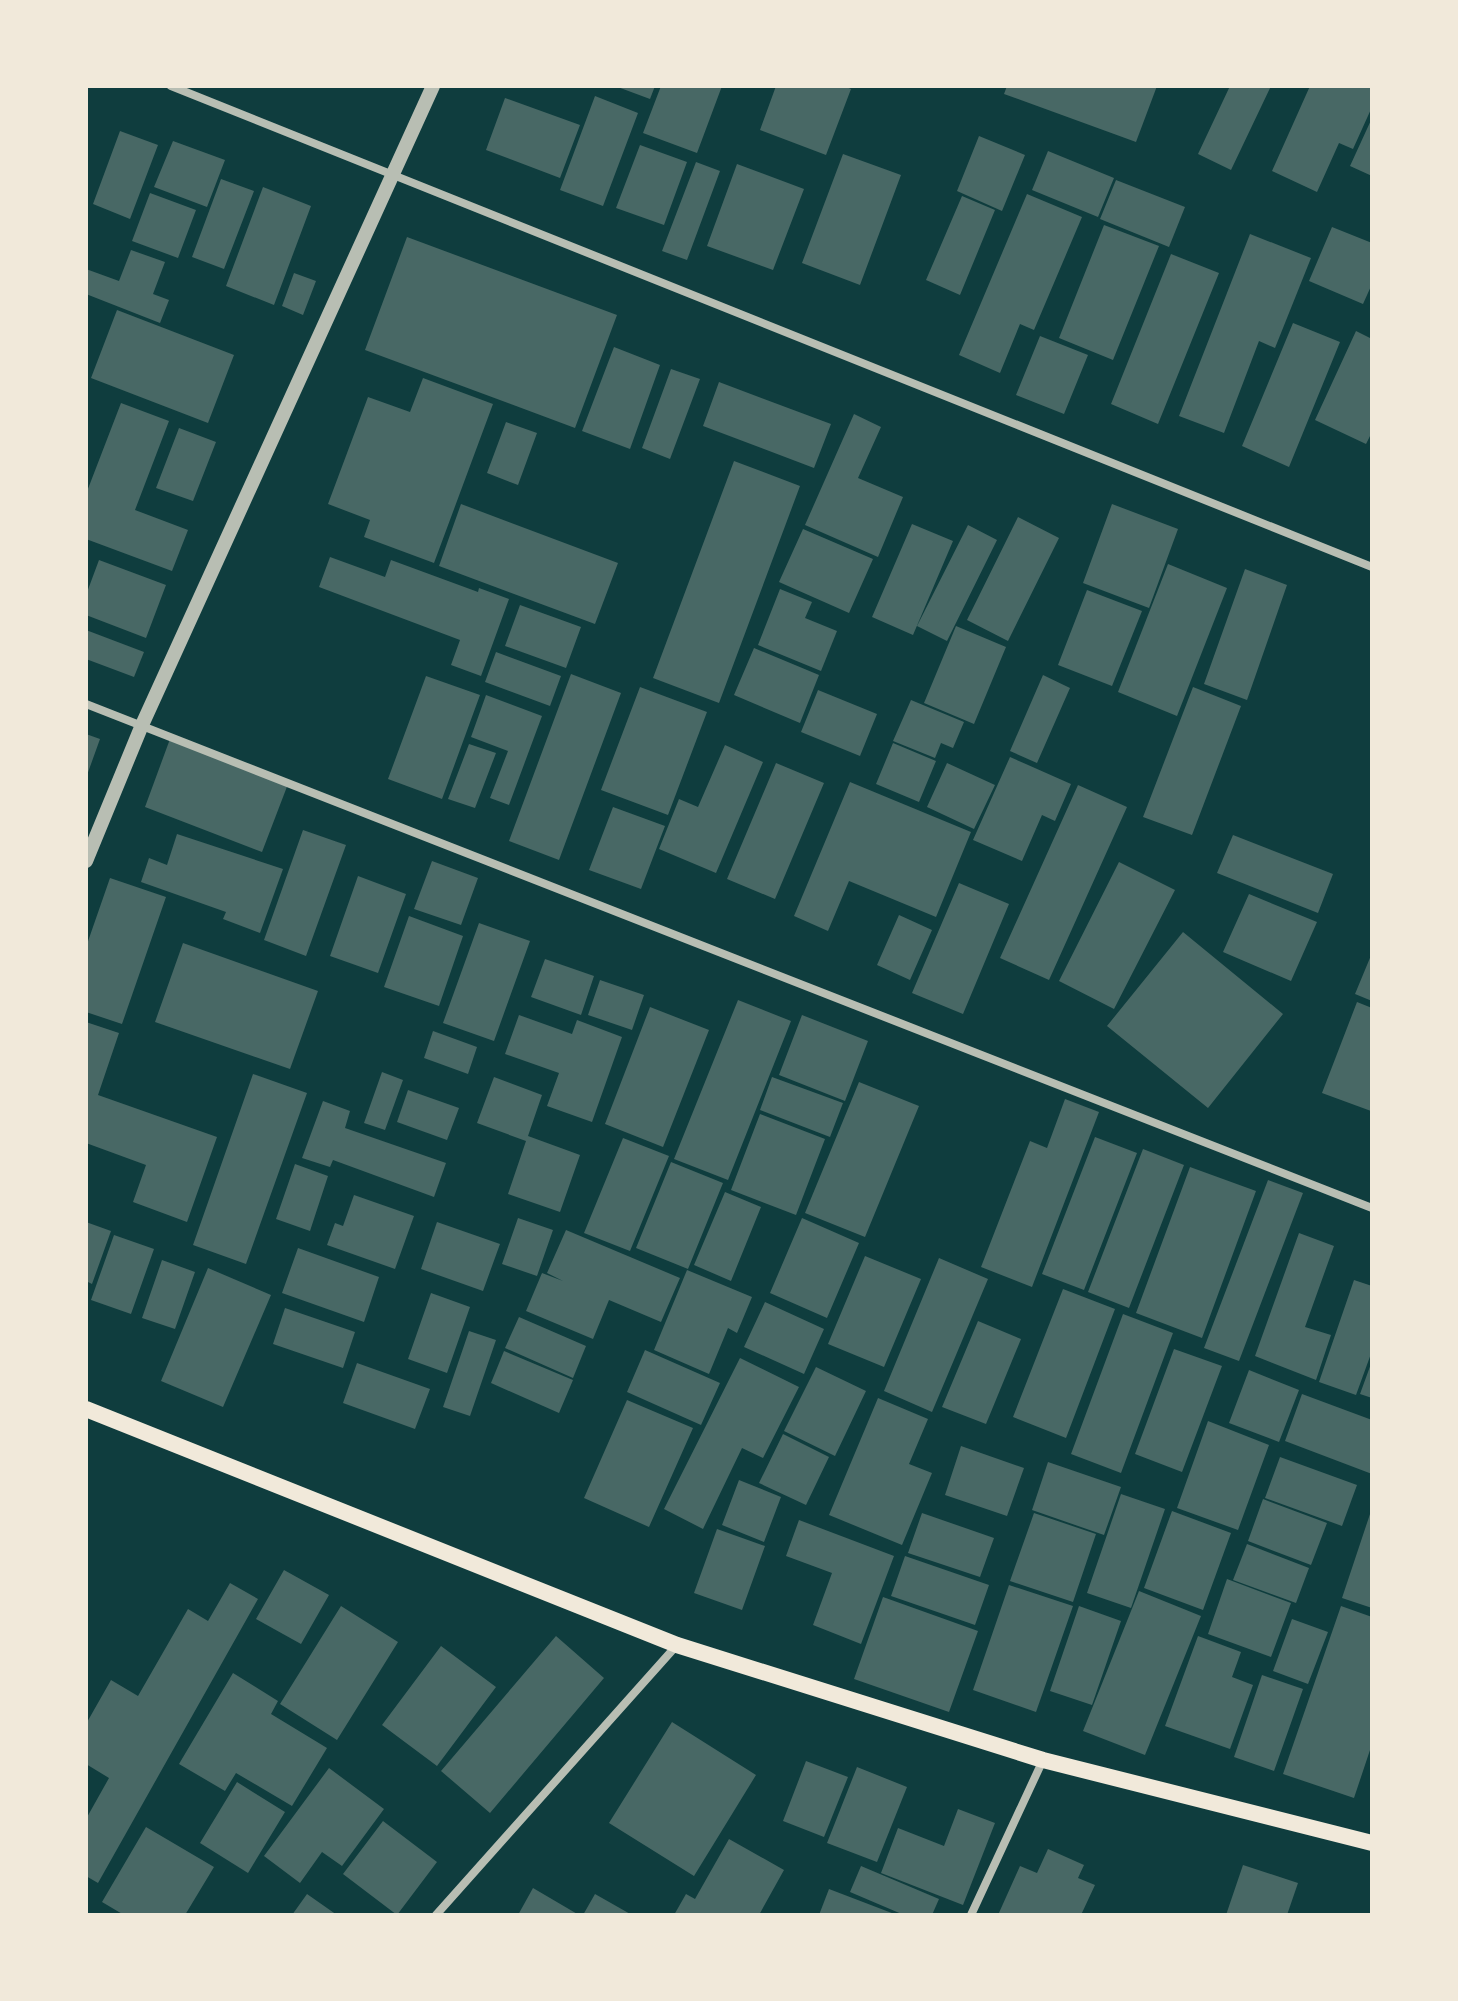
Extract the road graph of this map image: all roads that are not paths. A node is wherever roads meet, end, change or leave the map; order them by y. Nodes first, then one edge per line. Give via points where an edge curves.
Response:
1 (171, 86) edge
2 (433, 86) edge
3 (391, 176) junction
4 (1372, 567) edge
5 (86, 704) edge
6 (142, 725) junction
7 (86, 861) edge
8 (1372, 1208) edge
9 (86, 1409) edge
10 (677, 1645) junction
11 (1043, 1760) junction
12 (1372, 1843) edge
13 (436, 1915) edge
14 (971, 1915) edge

1 - 3 street
2 - 3 street
3 - 4 street
3 - 6 street
5 - 6 street
6 - 7 street
6 - 8 street
9 - 10 main road
10 - 11 main road
10 - 13 street
11 - 12 main road
11 - 14 street

